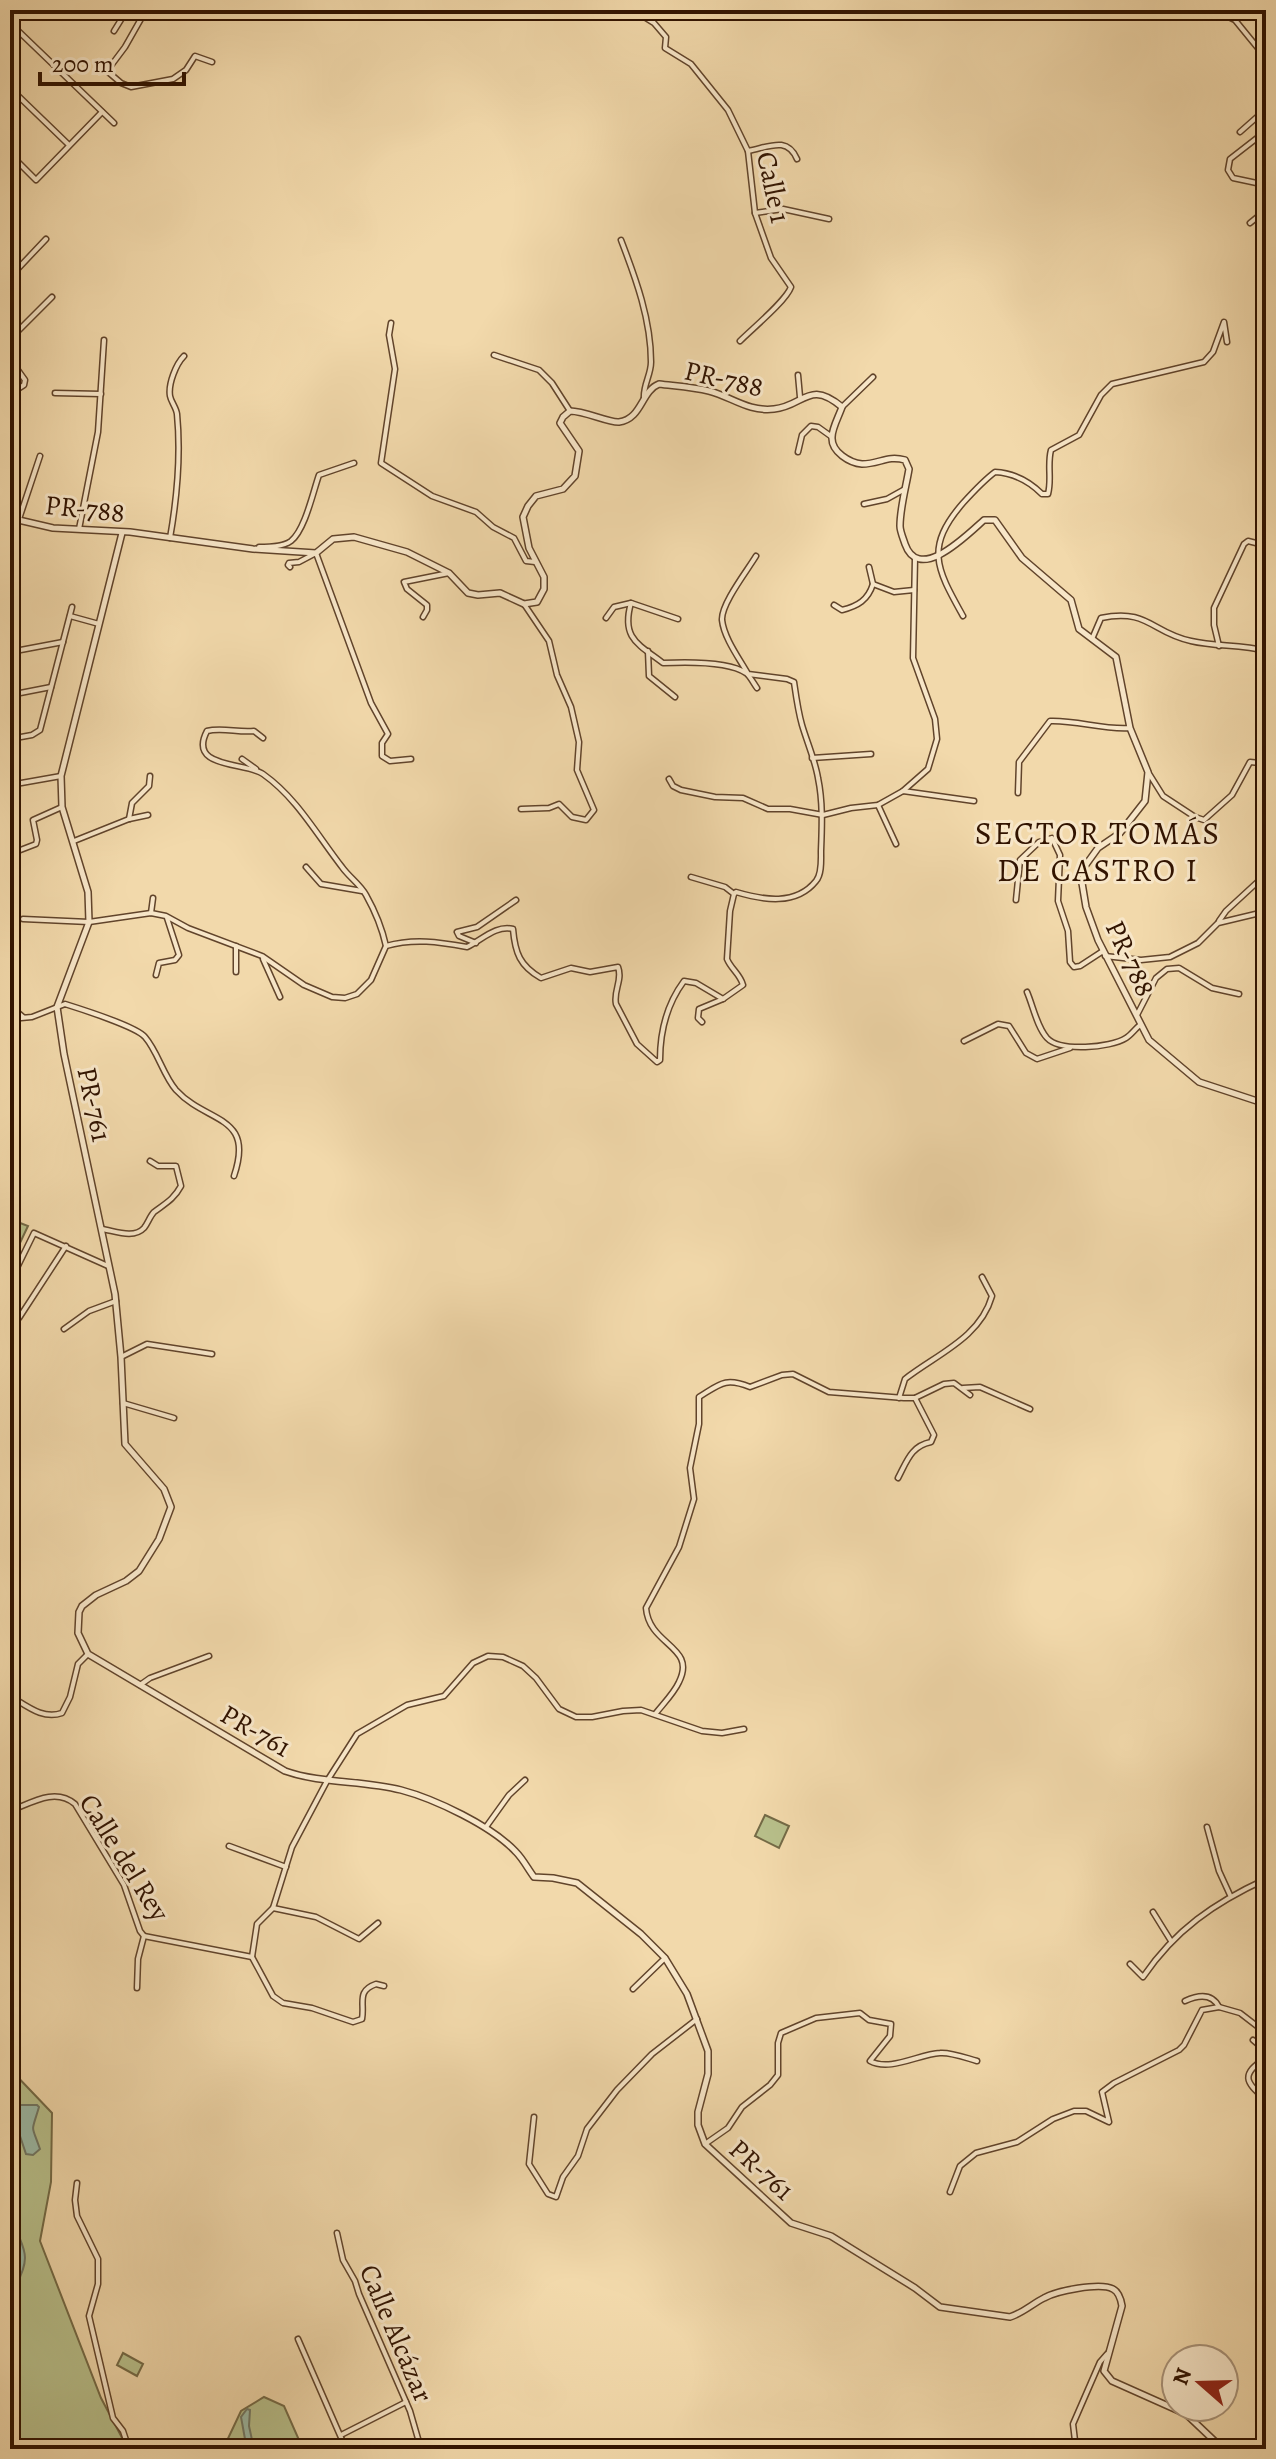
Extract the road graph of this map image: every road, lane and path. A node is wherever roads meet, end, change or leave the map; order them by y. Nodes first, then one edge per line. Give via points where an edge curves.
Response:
1 (127, 10) edge
2 (146, 10) edge
3 (633, 10) edge
4 (1214, 10) edge
5 (10, 23) edge
6 (16, 29) junction
7 (114, 31) dead end
8 (10, 34) edge
9 (1266, 58) edge
10 (212, 62) dead end
11 (10, 88) edge
12 (1266, 109) edge
13 (102, 112) junction
14 (114, 123) dead end
15 (1266, 131) edge
16 (1240, 132) dead end
17 (69, 146) junction
18 (748, 151) junction
19 (10, 154) edge
20 (797, 159) dead end
21 (1266, 185) edge
22 (1266, 210) edge
23 (755, 213) junction
24 (829, 219) dead end
25 (1250, 223) dead end
26 (46, 239) dead end
27 (621, 240) dead end
28 (10, 277) edge
29 (52, 297) dead end
30 (391, 323) dead end
31 (10, 339) edge
32 (104, 340) dead end
33 (740, 341) dead end
34 (1227, 342) dead end
35 (494, 355) dead end
36 (184, 356) dead end
37 (10, 359) edge
38 (798, 375) dead end
39 (873, 377) dead end
40 (55, 393) dead end
41 (10, 394) edge
42 (101, 394) junction
43 (800, 397) junction
44 (645, 400) junction
45 (842, 407) junction
46 (570, 411) junction
47 (832, 437) junction
48 (798, 452) dead end
49 (40, 456) dead end
50 (354, 463) dead end
51 (905, 489) junction
52 (864, 504) dead end
53 (10, 518) edge
54 (19, 519) junction
55 (79, 529) junction
56 (122, 533) junction
57 (170, 538) junction
58 (253, 549) junction
59 (1266, 552) edge
60 (316, 553) junction
61 (756, 556) dead end
62 (938, 556) junction
63 (915, 558) junction
64 (535, 562) junction
65 (290, 567) dead end
66 (869, 567) dead end
67 (449, 573) junction
68 (873, 584) junction
69 (914, 590) junction
70 (631, 603) junction
71 (524, 604) junction
72 (834, 605) dead end
73 (72, 607) dead end
74 (70, 616) junction
75 (963, 616) dead end
76 (423, 617) dead end
77 (606, 618) dead end
78 (678, 619) dead end
79 (99, 624) junction
80 (1092, 639) junction
81 (63, 642) junction
82 (1219, 646) junction
83 (648, 651) junction
84 (1266, 651) edge
85 (10, 652) edge
86 (748, 674) junction
87 (51, 687) junction
88 (757, 688) dead end
89 (10, 695) edge
90 (675, 697) dead end
91 (1130, 728) junction
92 (263, 738) dead end
93 (10, 739) edge
94 (871, 754) dead end
95 (812, 758) junction
96 (242, 759) dead end
97 (411, 759) dead end
98 (1260, 763) dead end
99 (259, 771) junction
100 (1148, 772) junction
101 (61, 776) junction
102 (150, 776) dead end
103 (669, 779) dead end
104 (10, 785) edge
105 (903, 791) junction
106 (1018, 793) dead end
107 (974, 801) dead end
108 (878, 805) junction
109 (62, 807) junction
110 (521, 809) dead end
111 (148, 815) dead end
112 (823, 815) junction
113 (129, 819) junction
114 (74, 841) junction
115 (896, 844) dead end
116 (10, 854) edge
117 (306, 867) dead end
118 (1264, 876) dead end
119 (691, 877) dead end
120 (364, 892) junction
121 (734, 894) junction
122 (153, 898) dead end
123 (516, 900) dead end
124 (1016, 900) dead end
125 (1264, 912) edge
126 (151, 913) junction
127 (166, 916) junction
128 (23, 919) dead end
129 (89, 922) junction
130 (1218, 923) junction
131 (476, 943) junction
132 (236, 946) junction
133 (386, 946) junction
134 (1104, 953) junction
135 (262, 956) junction
136 (236, 972) dead end
137 (156, 975) dead end
138 (1027, 992) dead end
139 (1239, 994) dead end
140 (280, 997) dead end
141 (723, 999) junction
142 (10, 1006) edge
143 (57, 1007) junction
144 (1137, 1015) junction
145 (23, 1017) junction
146 (10, 1019) edge
147 (702, 1022) dead end
148 (1140, 1025) junction
149 (964, 1041) dead end
150 (1073, 1047) junction
151 (1266, 1104) edge
152 (150, 1161) dead end
153 (234, 1176) dead end
154 (102, 1229) junction
155 (66, 1246) junction
156 (108, 1266) junction
157 (982, 1277) dead end
158 (10, 1282) edge
159 (116, 1301) junction
160 (19, 1318) dead end
161 (64, 1329) dead end
162 (212, 1354) dead end
163 (121, 1357) junction
164 (963, 1388) junction
165 (970, 1395) dead end
166 (899, 1398) junction
167 (915, 1398) junction
168 (123, 1403) junction
169 (1030, 1409) dead end
170 (174, 1418) dead end
171 (898, 1478) dead end
172 (88, 1654) junction
173 (209, 1656) dead end
174 (140, 1685) junction
175 (10, 1696) edge
176 (656, 1713) junction
177 (744, 1729) dead end
178 (525, 1780) dead end
179 (327, 1781) junction
180 (10, 1811) edge
181 (486, 1827) junction
182 (1207, 1827) dead end
183 (229, 1846) dead end
184 (286, 1867) junction
185 (1266, 1879) edge
186 (1230, 1895) junction
187 (273, 1908) junction
188 (1153, 1912) dead end
189 (378, 1923) dead end
190 (144, 1936) junction
191 (1171, 1941) junction
192 (252, 1957) junction
193 (665, 1958) junction
194 (1130, 1964) dead end
195 (384, 1986) dead end
196 (137, 1988) dead end
197 (633, 1989) dead end
198 (1185, 2001) dead end
199 (1219, 2007) junction
200 (697, 2019) junction
201 (1266, 2033) edge
202 (1253, 2040) dead end
203 (1266, 2054) edge
204 (977, 2061) dead end
205 (1266, 2100) edge
206 (534, 2117) dead end
207 (705, 2144) junction
208 (77, 2183) dead end
209 (950, 2192) dead end
210 (337, 2233) dead end
211 (1266, 2295) edge
212 (298, 2339) dead end
213 (1107, 2354) junction
214 (1160, 2401) edge
215 (406, 2402) junction
216 (1196, 2423) edge
217 (341, 2435) junction
218 (129, 2449) edge
219 (346, 2449) edge
220 (421, 2449) edge
221 (1076, 2449) edge
222 (1223, 2449) edge
223 (1263, 2449) edge

1 - 7 street
2 - 10 street via 107,71 121,83 131,87 173,79 195,56
3 - 18 street, Calle 1 via 666,37 665,48 691,64 728,110
4 - 9 street via 1235,20
5 - 6 street
6 - 8 street
6 - 13 street
11 - 17 street
12 - 16 street
13 - 14 street
13 - 17 street
15 - 21 street via 1230,159 1228,170 1233,178
17 - 19 street via 36,180
18 - 20 street via 786,144
18 - 23 street, Calle 1
22 - 25 street
23 - 24 street via 783,209
23 - 33 street, Calle 1 via 771,258 791,287
26 - 28 street
27 - 44 street via 650,340
29 - 31 street
30 - 64 street via 395,369 381,463 432,496 476,512 514,538 526,561
32 - 42 street
34 - 62 street via 1224,322 1204,362 1112,384 1079,435 1051,450 1048,494 995,472 946,523
35 - 46 street via 539,370
36 - 57 street via 177,363 170,396 177,410 177,504
37 - 41 street via 25,380
38 - 43 street
39 - 45 street
40 - 42 street
42 - 55 street
43 - 44 street, PR-788 / PR-788 via 774,409 749,408 709,391 659,384
43 - 45 street, PR-788 / PR-788 via 823,395
44 - 46 street, PR-788 / PR-788 via 634,417 617,423
45 - 47 street
46 - 64 street via 560,423 579,451 575,476 563,489 536,496 523,517
47 - 48 street via 811,426 802,435
47 - 51 street via 836,451 852,462 905,460
49 - 54 street
50 - 58 street via 319,475 291,541
51 - 52 street
51 - 63 street via 900,527
53 - 54 street, PR-788 / PR-788
54 - 55 street, PR-788 / PR-788
55 - 56 street, PR-788 / PR-788
56 - 57 street, PR-788 / PR-788
56 - 79 street, PR-761 / PR-761
57 - 58 street, PR-788 / PR-788
58 - 60 street, PR-788 / PR-788
59 - 82 street via 1256,543 1244,544 1214,608
60 - 65 street
60 - 67 street, PR-788 / PR-788 via 333,539 354,537 407,552
60 - 97 street via 371,703 388,734 382,756 390,761
61 - 86 street via 722,619
62 - 63 street
62 - 75 street via 944,582
62 - 80 street via 984,520 995,520 1022,558 1071,600 1079,629
63 - 69 street
64 - 71 street via 544,589 537,602
66 - 68 street
67 - 71 street, PR-788 / PR-788 via 468,593 500,593
67 - 76 street via 404,582 427,605
68 - 69 street via 894,592
68 - 72 street via 869,596 854,607 842,610
69 - 105 street via 913,658 937,739 928,769
70 - 77 street via 614,607
70 - 78 street
70 - 83 street via 627,629
71 - 110 street via 549,641 579,742 577,770 594,810 586,820 572,817 559,804
73 - 74 street
74 - 79 street
74 - 81 street
79 - 101 street, PR-761 / PR-761
80 - 82 street via 1101,618 1121,613 1187,641
80 - 91 street via 1119,662
81 - 85 street
81 - 87 street
82 - 84 street
83 - 86 street via 663,663 697,661
83 - 90 street via 649,676
86 - 88 street
86 - 95 street via 794,682
87 - 89 street
87 - 93 street via 40,730
91 - 100 street
91 - 106 street via 1050,721 1019,762
92 - 99 street via 254,731 213,729 202,740 214,760
94 - 95 street
95 - 112 street
96 - 99 street
98 - 100 street via 1250,762 1232,795 1204,820 1163,796
99 - 120 street via 300,809
100 - 134 street, PR-788 / PR-788 via 1145,801 1085,866 1086,907
101 - 104 street
101 - 109 street, PR-761 / PR-761
102 - 113 street via 149,786 132,803
103 - 112 street via 681,790
105 - 107 street
105 - 108 street
108 - 112 street
108 - 115 street
109 - 114 street, PR-761 / PR-761
109 - 116 street via 33,820 36,844
111 - 113 street
112 - 121 street via 819,879 782,899
113 - 114 street
114 - 129 street, PR-761 / PR-761 via 88,892
117 - 120 street via 321,884
118 - 130 street
119 - 121 street
120 - 133 street
121 - 141 street via 727,959 743,985
122 - 126 street
123 - 131 street via 477,927 457,932
124 - 134 street via 1020,860 1039,842 1052,838 1060,855 1058,901 1068,931 1070,962 1080,966
125 - 130 street
126 - 127 street
126 - 129 street
127 - 132 street
127 - 137 street via 179,955 159,963
128 - 129 street
129 - 143 street, PR-761 / PR-761
130 - 134 street via 1198,943 1170,957 1141,960
131 - 133 street via 467,947 407,940
131 - 141 street via 498,929 513,929 519,960 541,978 571,968 590,972 618,967 616,1004 637,1044 657,1062 667,1014 684,981
132 - 135 street
132 - 136 street
133 - 135 street via 371,980 345,998 304,985
134 - 144 street, PR-788 / PR-788
135 - 140 street
138 - 150 street via 1044,1035
139 - 144 street via 1212,988 1179,968 1167,969 1156,978
141 - 147 street via 699,1009
142 - 145 street
143 - 145 street
143 - 153 street via 78,1008 144,1035 176,1090 219,1118 239,1140 241,1155
143 - 154 street, PR-761 / PR-761
144 - 148 street, PR-788 / PR-788
145 - 146 street
148 - 150 street via 1112,1044
148 - 151 street, PR-788 / PR-788 via 1190,1077
149 - 150 street via 998,1024 1009,1026 1026,1053 1037,1059
152 - 154 street via 176,1166 181,1186 177,1194 152,1213 139,1232
154 - 156 street, PR-761 / PR-761
155 - 156 street
155 - 158 street via 34,1233
155 - 160 street
156 - 159 street, PR-761 / PR-761
157 - 166 street via 992,1296 987,1312 969,1336 905,1379
159 - 161 street
159 - 163 street, PR-761 / PR-761
162 - 163 street via 147,1344
163 - 168 street, PR-761 / PR-761
164 - 165 street
164 - 167 street via 944,1384
164 - 169 street via 980,1387
166 - 167 street
166 - 176 street via 829,1392 793,1374 750,1387 723,1382 699,1397 690,1468 694,1499 679,1547 646,1608 655,1634 679,1652 684,1668
167 - 171 street via 934,1435 931,1442 914,1449
168 - 170 street
168 - 172 street, PR-761 / PR-761 via 125,1444 164,1489 171,1507 139,1571 82,1606 78,1633
172 - 174 street, PR-761 / PR-761
172 - 175 street via 78,1664 62,1713 40,1713
173 - 174 street
174 - 179 street, PR-761 / PR-761 via 285,1771
176 - 177 street via 702,1731
176 - 179 street via 576,1717 559,1709 523,1666 488,1656 473,1663 444,1696 407,1705 357,1734
178 - 181 street
179 - 181 street, PR-761 / PR-761 via 402,1790
179 - 184 street
180 - 190 street, Calle del Rey via 55,1794 75,1804 124,1885
181 - 193 street, PR-761 / PR-761 via 516,1852 534,1877 577,1883
182 - 186 street
183 - 184 street
184 - 187 street
185 - 186 street
186 - 191 street
187 - 189 street via 316,1917 359,1939
187 - 192 street via 257,1924
188 - 191 street
190 - 192 street, Calle del Rey
190 - 196 street
191 - 194 street via 1143,1977
192 - 195 street via 273,1996 283,2003 353,2022 362,2019 364,1990
193 - 197 street
193 - 200 street, PR-761 / PR-761
198 - 199 street via 1206,1996
199 - 201 street via 1240,2013
199 - 209 street via 1202,2010 1179,2050 1102,2092 1109,2122 1086,2111 1053,2119 1017,2142 976,2153 960,2166
200 - 206 street via 617,2090 587,2129 556,2197 548,2194 529,2164
200 - 207 street, PR-761 / PR-761 via 708,2051 698,2112
202 - 203 street
203 - 205 street via 1251,2067 1247,2079
204 - 207 street via 942,2052 876,2064 870,2061 890,2036 891,2024 860,2013 816,2018 781,2033 778,2075 742,2107 728,2128
207 - 213 street, PR-761 / PR-761 via 791,2223 831,2236 940,2307 1010,2317 1057,2293 1094,2286 1113,2289 1122,2306
208 - 218 street via 77,2216 99,2268 89,2316 113,2418
210 - 215 street, Calle Alcázar via 343,2260
211 - 223 street via 1260,2318
212 - 217 street
213 - 214 street via 1104,2371 1112,2381
213 - 221 street via 1073,2424
215 - 217 street
215 - 220 street, Calle Alcázar
216 - 222 street
217 - 219 street

